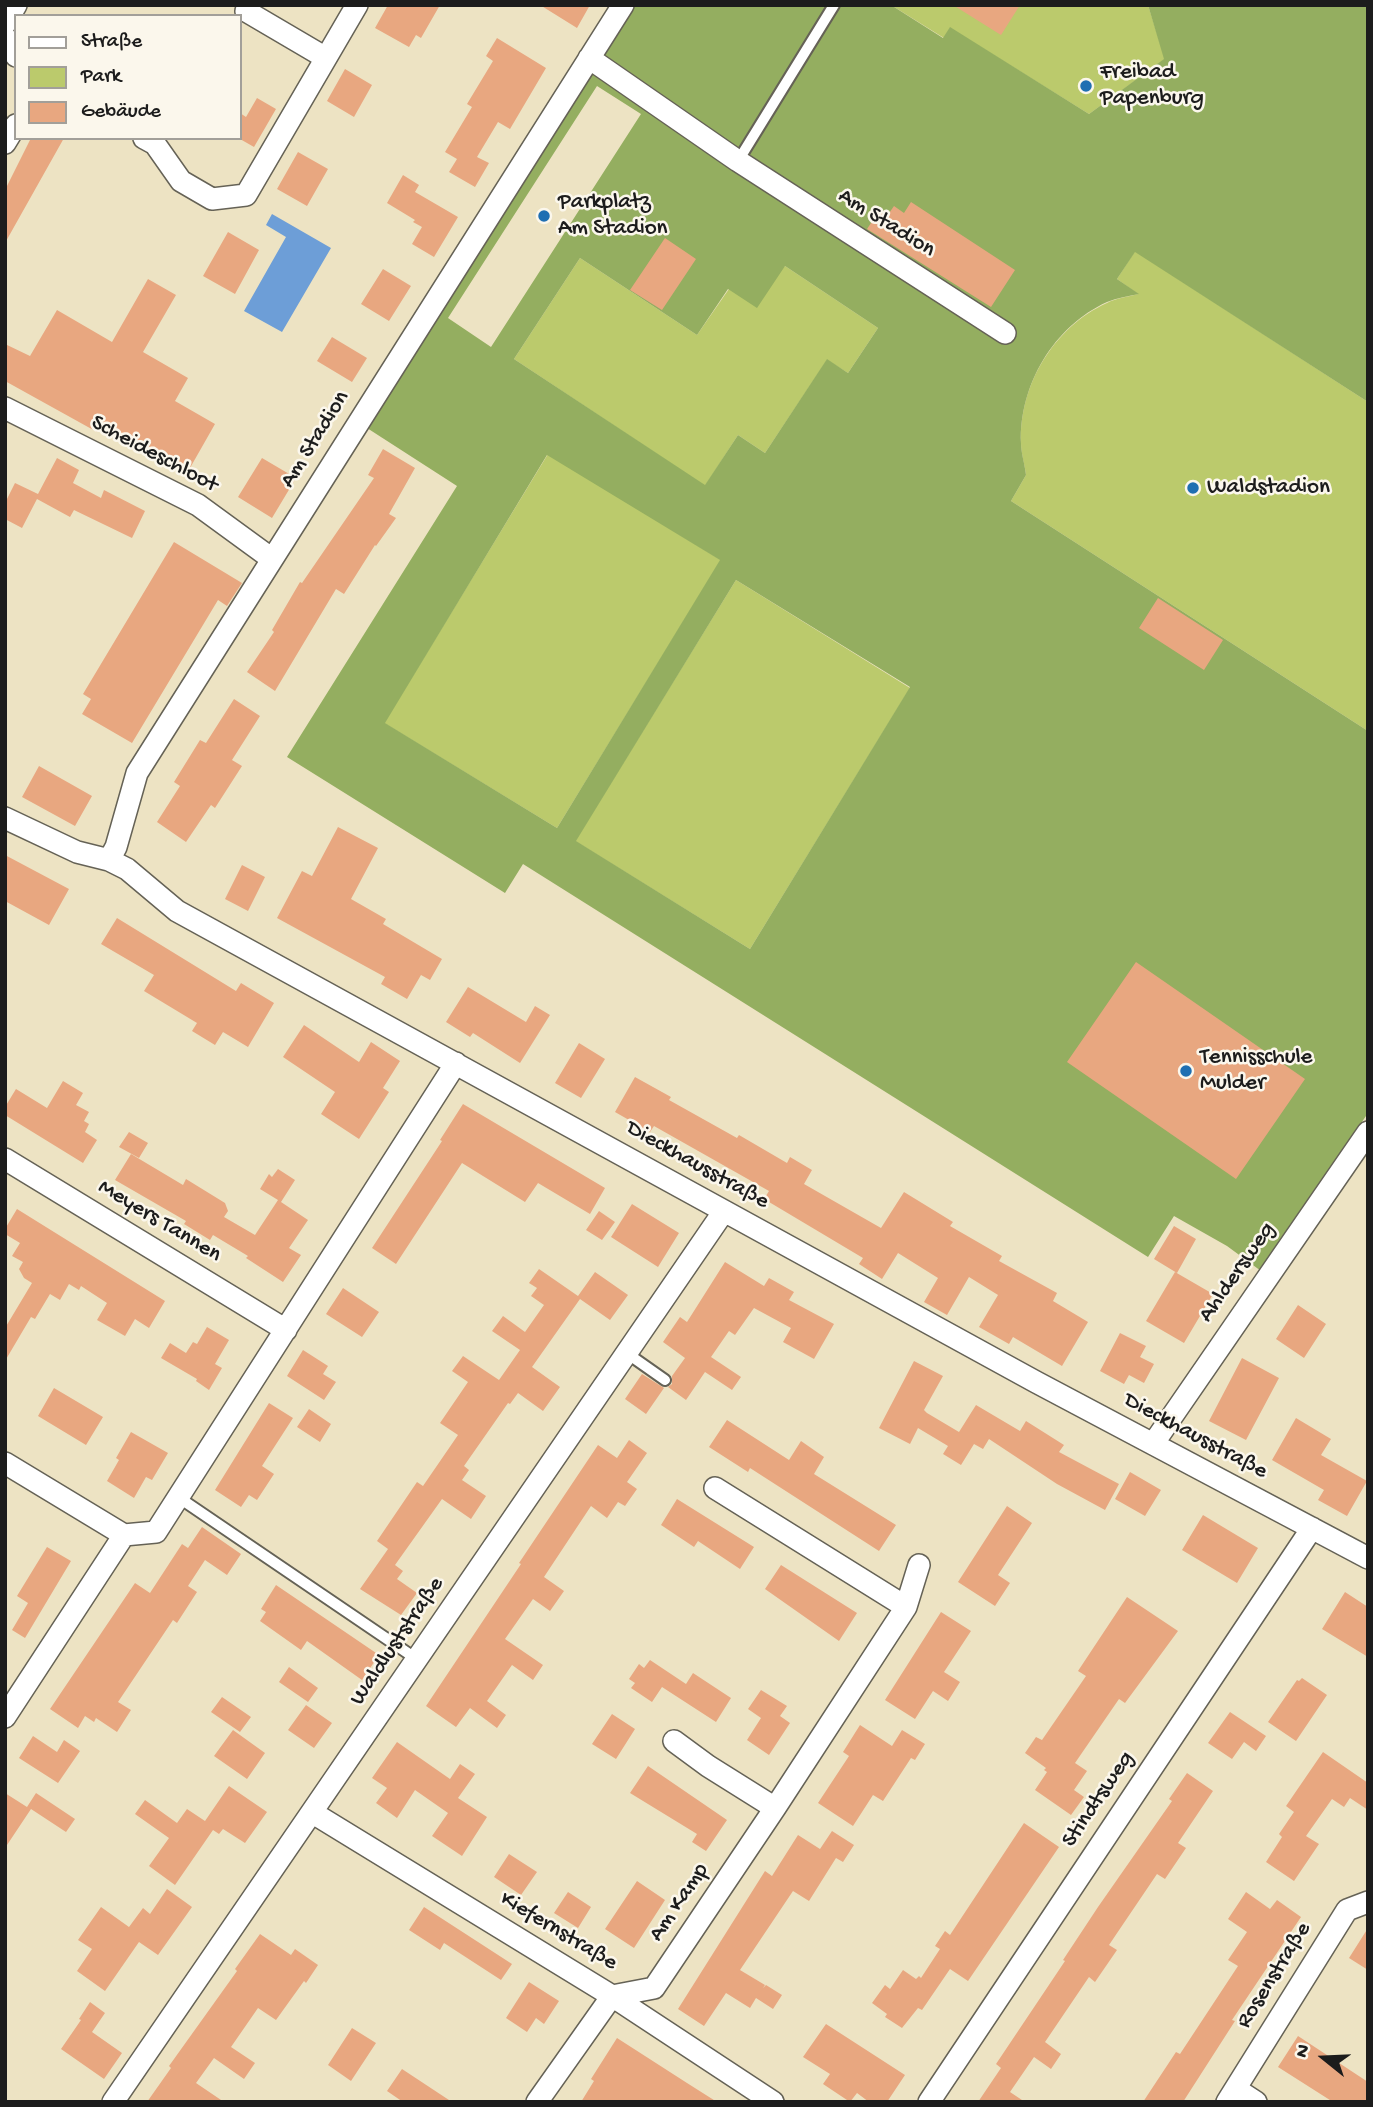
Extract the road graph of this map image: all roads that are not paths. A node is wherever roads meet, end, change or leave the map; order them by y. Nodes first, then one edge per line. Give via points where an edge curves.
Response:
1 (16, 5) edge
2 (357, 5) edge
3 (623, 5) edge
4 (834, 5) edge
5 (246, 10) dead end
6 (5, 24) edge
7 (5, 37) edge
8 (14, 53) edge
9 (327, 58) junction
10 (589, 58) junction
11 (148, 140) edge
12 (738, 161) junction
13 (1005, 333) dead end
14 (5, 408) edge
15 (272, 559) junction
16 (5, 818) edge
17 (109, 860) junction
18 (456, 1063) junction
19 (1368, 1132) edge
20 (5, 1159) edge
21 (724, 1211) junction
22 (286, 1330) junction
23 (628, 1354) junction
24 (665, 1380) dead end
25 (1153, 1444) junction
26 (5, 1463) edge
27 (715, 1488) dead end
28 (178, 1497) junction
29 (1312, 1528) junction
30 (124, 1535) junction
31 (1368, 1558) edge
32 (919, 1565) dead end
33 (906, 1607) junction
34 (418, 1660) junction
35 (5, 1717) edge
36 (674, 1741) dead end
37 (775, 1808) junction
38 (313, 1813) junction
39 (1368, 1902) edge
40 (612, 1996) junction
41 (1232, 2095) edge
42 (113, 2102) edge
43 (537, 2102) edge
44 (773, 2102) edge
45 (929, 2102) edge
46 (1256, 2102) edge

1 - 6 street
2 - 9 street
3 - 10 street, Am Stadion
4 - 12 lane
5 - 9 street
7 - 8 street
9 - 11 street via 246,195 212,199 181,181
10 - 12 street, Am Stadion
10 - 15 street, Am Stadion
12 - 13 street, Am Stadion
14 - 15 street, Scheideschloot via 198,505
15 - 17 street, Am Stadion via 137,773
16 - 17 street, Dieckhausstraße via 77,852
17 - 18 street, Dieckhausstraße via 127,869 177,911
18 - 21 street, Dieckhausstraße
18 - 22 street
19 - 25 street, Ahldersweg
20 - 22 street, Meyers Tannen
21 - 23 street, Waldluststraße
21 - 25 street, Dieckhausstraße
22 - 28 street
23 - 24 lane
23 - 34 street, Waldluststraße
25 - 29 street, Dieckhausstraße
26 - 30 street
27 - 33 street
28 - 30 street via 156,1532
28 - 34 lane
29 - 31 street, Dieckhausstraße
29 - 45 street, Stindtsweg
30 - 35 street
32 - 33 street, Am Kamp
33 - 37 street, Am Kamp
34 - 38 street, Waldluststraße
36 - 37 street
37 - 40 street, Am Kamp via 654,1989
38 - 40 street, Kiefernstraße
38 - 42 street, Waldluststraße
39 - 41 street, Rosenstraße via 1347,1910
40 - 43 street
40 - 44 street, Kiefernstraße
41 - 46 street, Rosenstraße

